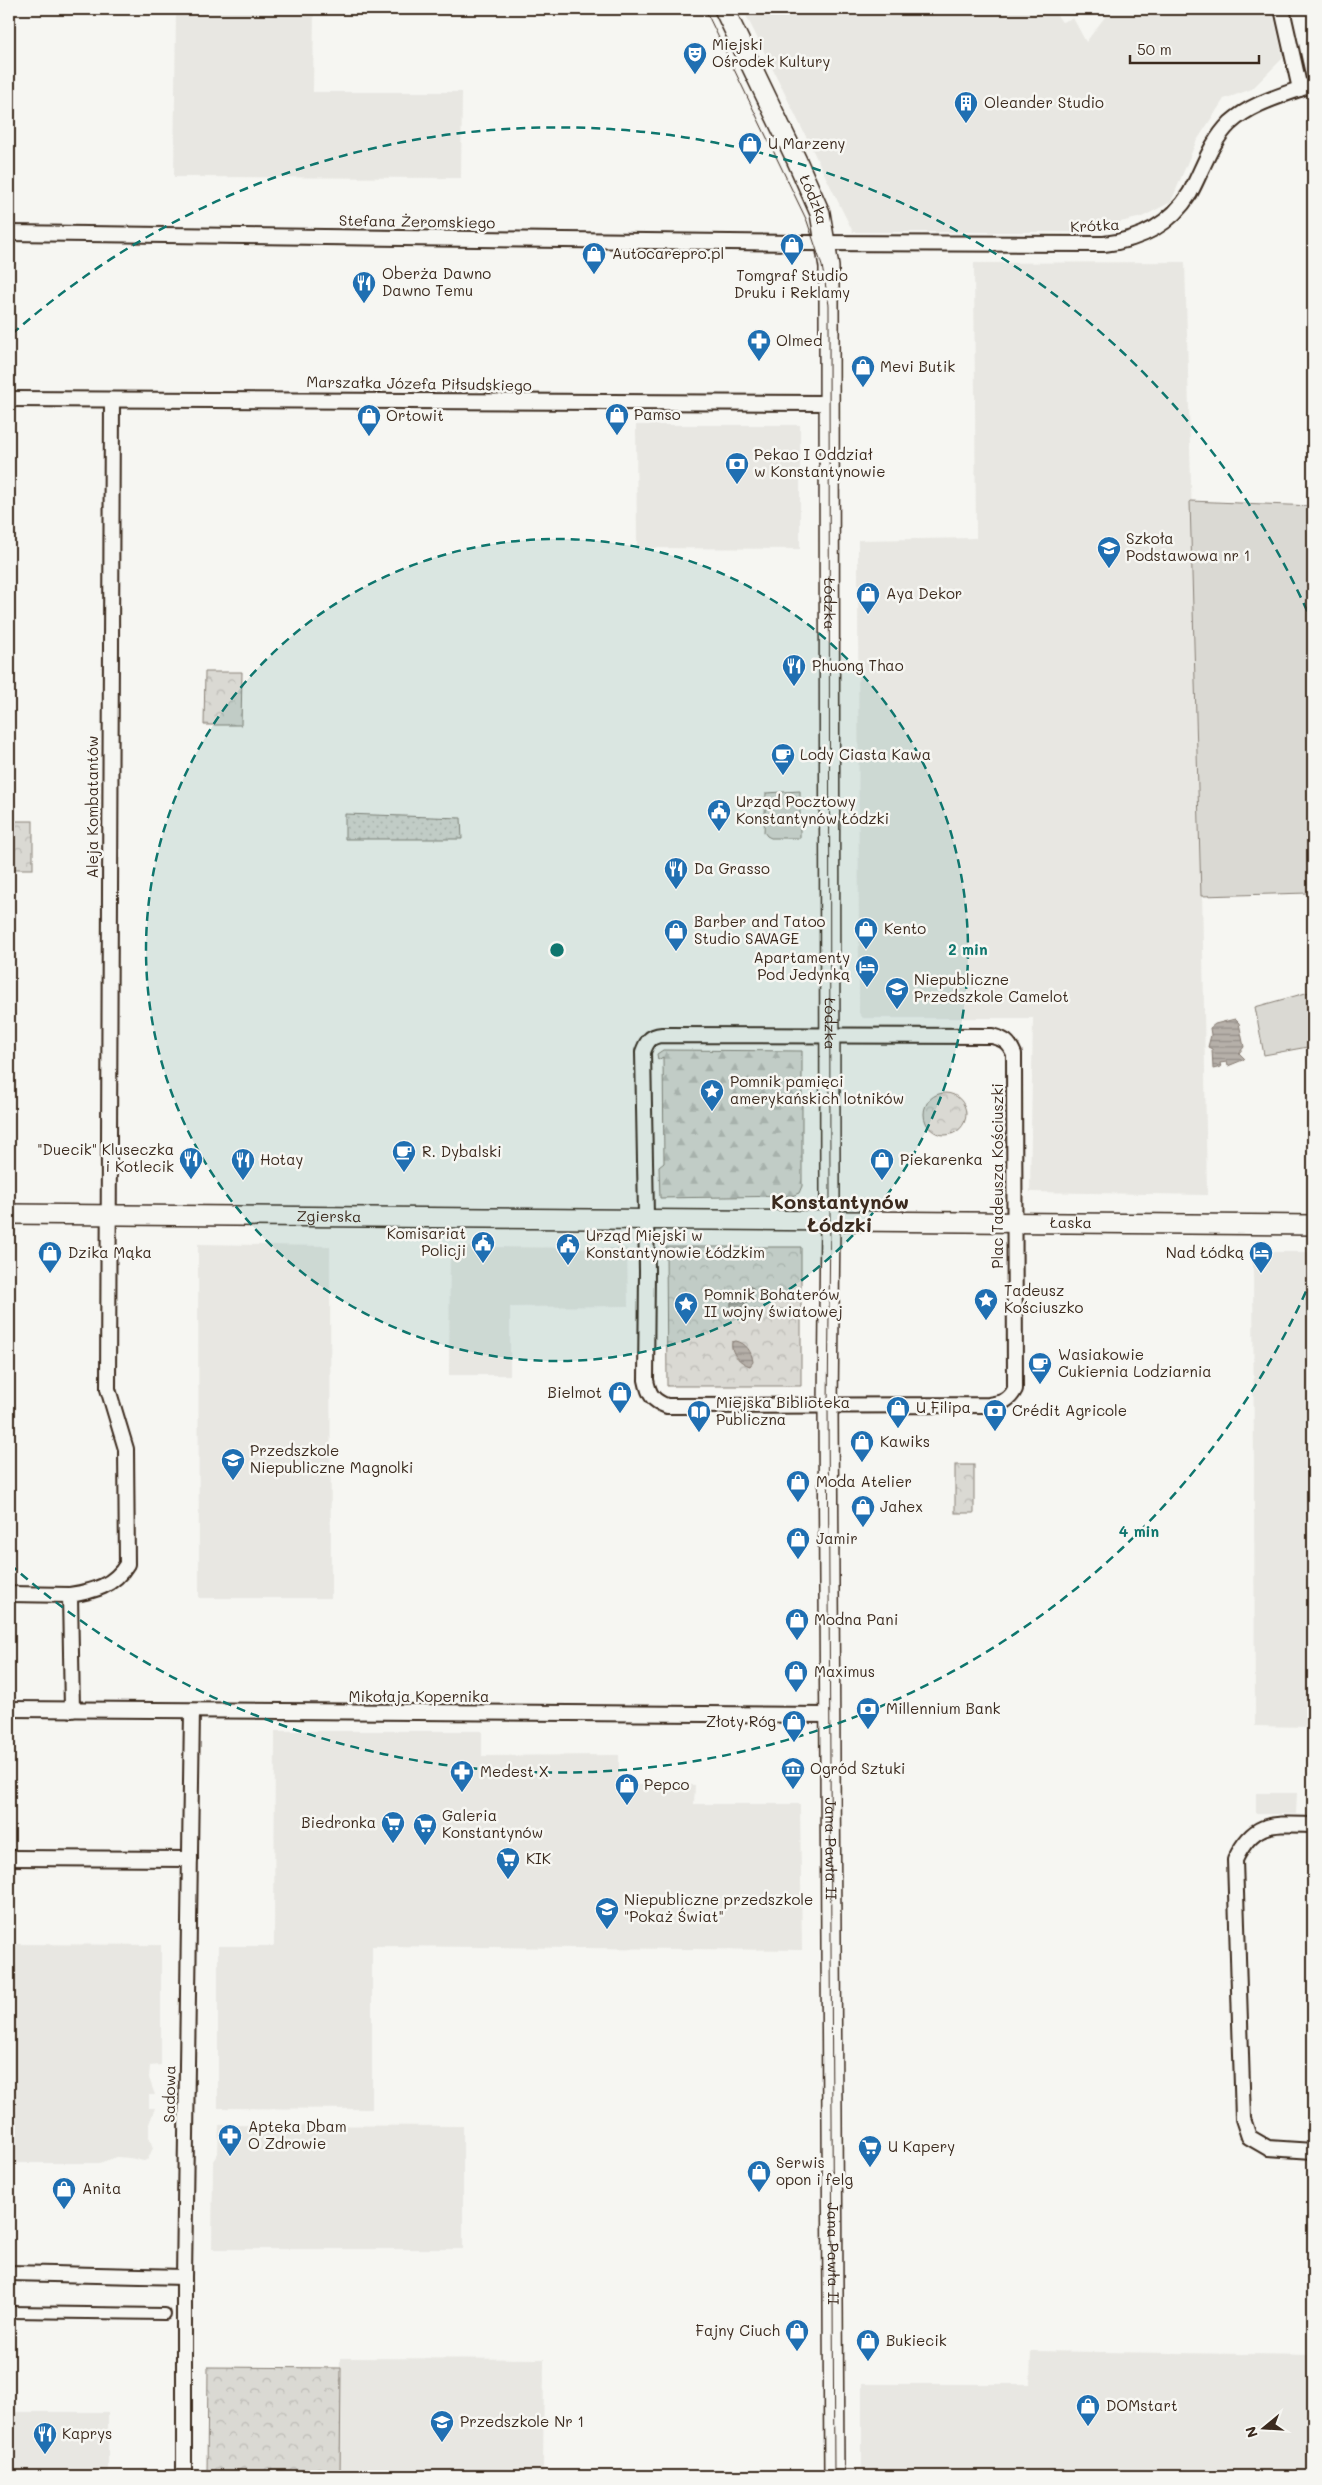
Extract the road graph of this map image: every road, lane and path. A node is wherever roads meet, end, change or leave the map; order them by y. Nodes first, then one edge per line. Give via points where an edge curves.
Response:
1 (724, 9) edge
2 (1282, 9) edge
3 (1307, 87) edge
4 (9, 233) edge
5 (825, 242) junction
6 (9, 399) edge
7 (112, 400) junction
8 (830, 403) junction
9 (829, 1036) junction
10 (9, 1214) edge
11 (108, 1214) junction
12 (645, 1218) junction
13 (830, 1221) junction
14 (1014, 1222) junction
15 (1313, 1225) edge
16 (828, 1406) junction
17 (9, 1594) edge
18 (70, 1595) junction
19 (9, 1709) edge
20 (72, 1710) junction
21 (192, 1711) junction
22 (829, 1715) junction
23 (1313, 1825) edge
24 (9, 1858) edge
25 (190, 1859) junction
26 (1313, 2151) edge
27 (9, 2274) edge
28 (184, 2277) junction
29 (9, 2312) edge
30 (166, 2314) dead end
31 (184, 2476) edge
32 (834, 2476) edge

1 - 5 main road, Łódzka via 820,213
2 - 3 street, Krótka
3 - 5 street, Krótka via 1257,106 1232,122 1216,141 1190,193 1178,209 1154,229 1131,239 1104,244
4 - 5 street, Stefana Żeromskiego
5 - 8 main road, Łódzka via 829,266
6 - 7 street, Marszałka Józefa Piłsudskiego
7 - 8 street, Marszałka Józefa Piłsudskiego
7 - 11 street, Aleja Kombatantów
8 - 9 main road, Łódzka
9 - 12 street, Plac Tadeusza Kościuszki via 653,1036 643,1052
9 - 13 main road, Łódzka
9 - 14 street, Plac Tadeusza Kościuszki via 992,1036 1010,1044 1014,1054
10 - 11 main road, Zgierska
11 - 12 main road, Zgierska
11 - 18 street, Aleja Kombatantów via 108,1389 126,1449 127,1564 121,1574 101,1588
12 - 13 main road, Zgierska
12 - 16 street, Plac Tadeusza Kościuszki via 646,1380 649,1394 667,1406
13 - 14 main road, Łaska
13 - 16 main road, Jana Pawła II
14 - 15 main road, Łaska
14 - 16 street, Plac Tadeusza Kościuszki via 1015,1389 1010,1398 989,1405
16 - 22 main road, Jana Pawła II
17 - 18 street, Aleja Kombatantów
18 - 20 street
19 - 20 street, Mikołaja Kopernika
20 - 21 street, Mikołaja Kopernika
21 - 22 street, Mikołaja Kopernika
21 - 25 street, Sadowa
22 - 32 main road, Jana Pawła II
23 - 26 street via 1281,1824 1259,1830 1244,1842 1235,1860 1244,2119 1249,2137 1268,2148
24 - 25 street
25 - 28 street, Sadowa
27 - 28 street
28 - 31 street, Sadowa
29 - 30 street

